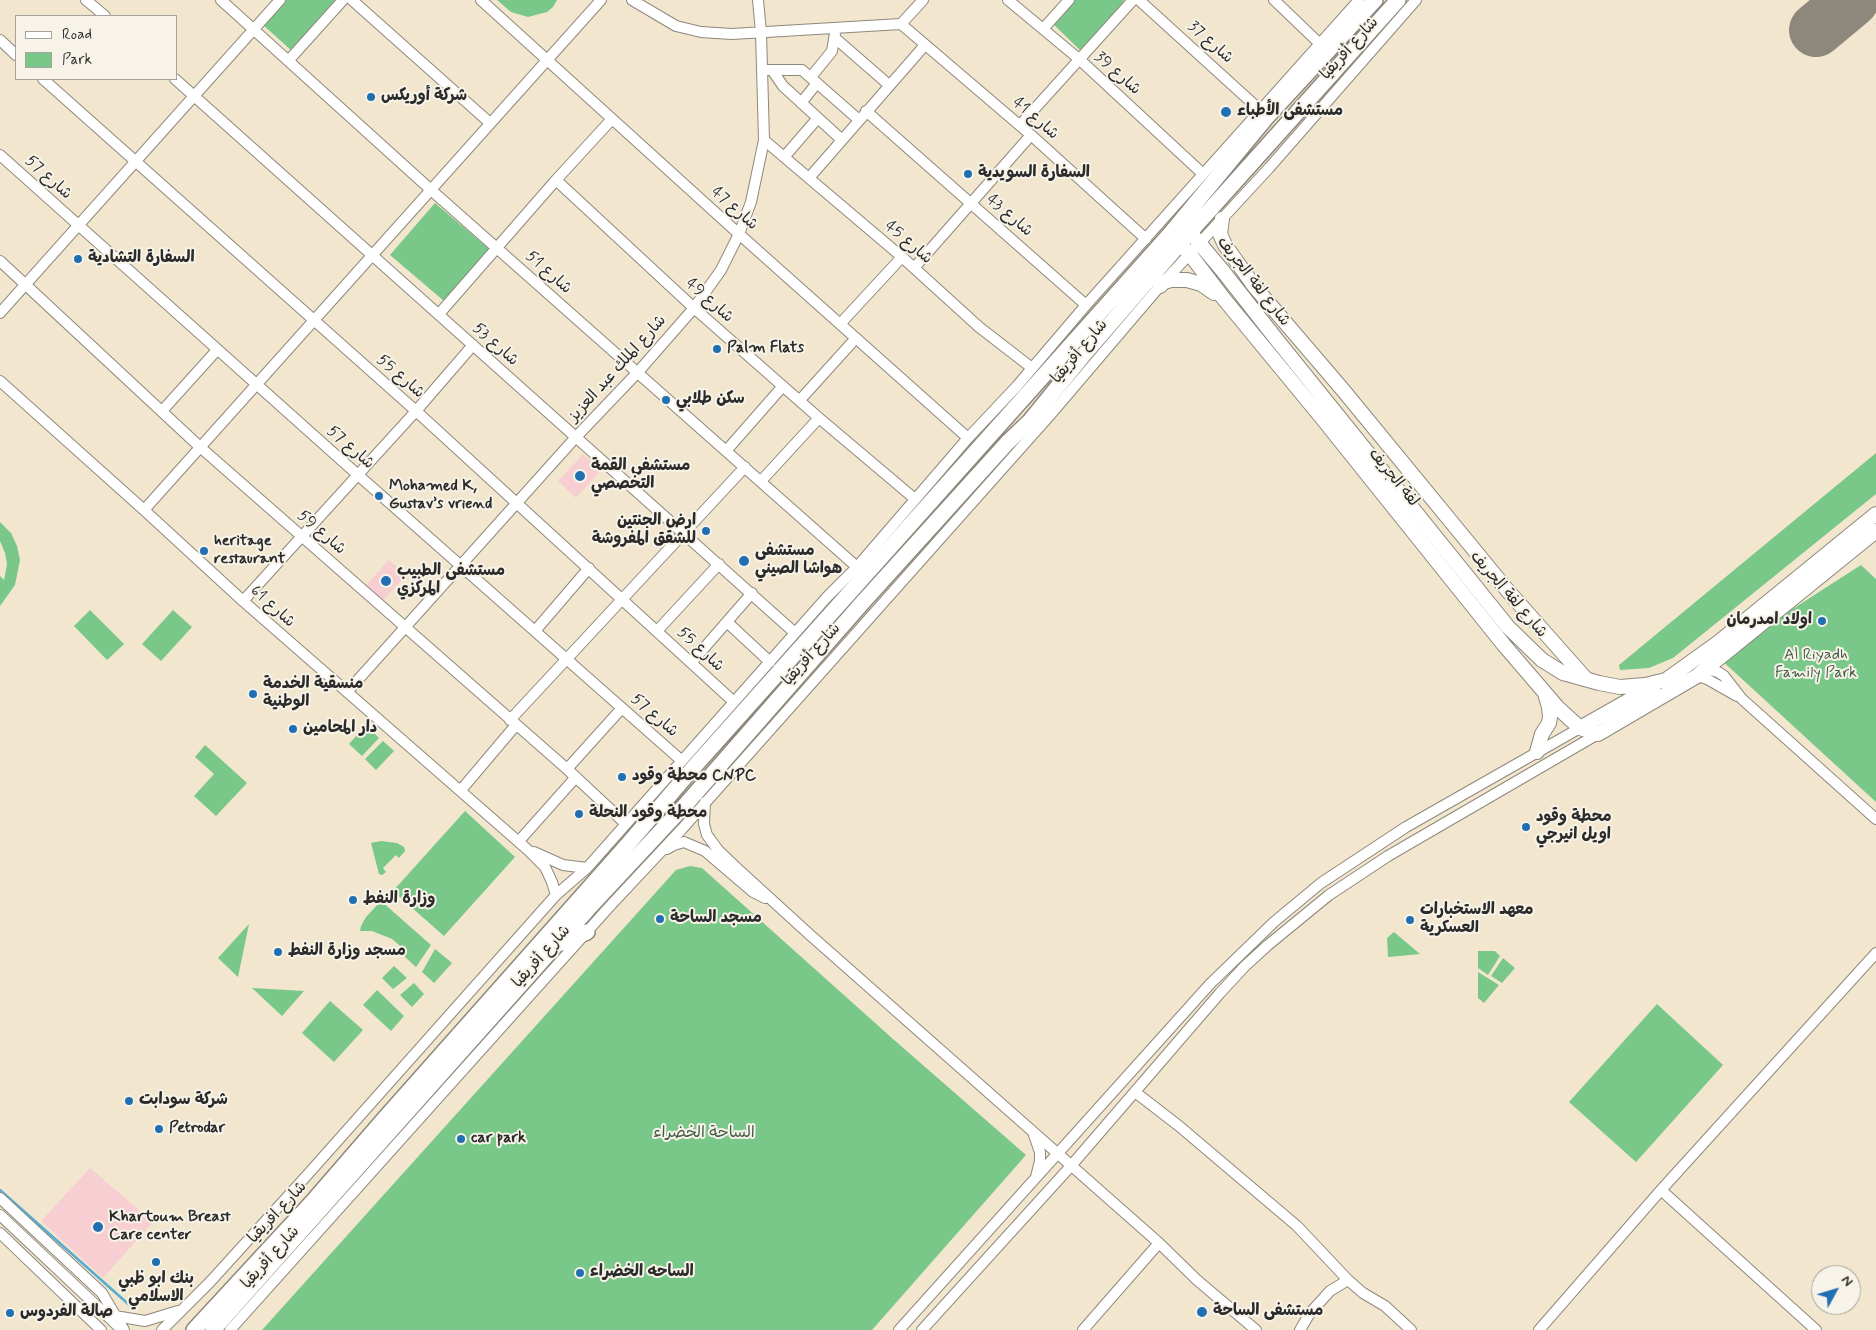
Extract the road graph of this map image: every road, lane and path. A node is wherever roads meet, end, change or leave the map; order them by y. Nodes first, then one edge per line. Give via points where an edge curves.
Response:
1 (221, 0) edge
2 (280, 0) edge
3 (343, 0) edge
4 (352, 0) edge
5 (481, 0) edge
6 (601, 0) edge
7 (632, 0) edge
8 (923, 0) edge
9 (1008, 0) edge
10 (1069, 0) edge
11 (1133, 0) edge
12 (1139, 0) edge
13 (1274, 0) edge
14 (1359, 0) edge
15 (1375, 0) edge
16 (1398, 0) edge
17 (1416, 0) edge
18 (756, 1) edge
19 (92, 2) edge
20 (104, 15) edge
21 (902, 24) junction
22 (1043, 29) junction
23 (253, 30) junction
24 (761, 32) junction
25 (835, 33) junction
26 (0, 40) edge
27 (1319, 43) junction
28 (925, 45) junction
29 (15, 54) edge
30 (289, 60) junction
31 (547, 60) junction
32 (1079, 60) junction
33 (767, 70) junction
34 (44, 80) edge
35 (176, 80) edge
36 (814, 80) junction
37 (889, 85) junction
38 (194, 96) junction
39 (801, 103) junction
40 (1260, 110) junction
41 (866, 111) junction
42 (612, 119) junction
43 (817, 119) junction
44 (859, 120) junction
45 (490, 123) junction
46 (1020, 126) junction
47 (1031, 135) junction
48 (764, 140) junction
49 (842, 140) junction
50 (0, 155) edge
51 (784, 156) junction
52 (135, 162) junction
53 (1203, 174) junction
54 (810, 178) junction
55 (556, 180) junction
56 (430, 189) junction
57 (972, 204) junction
58 (1222, 219) junction
59 (78, 225) junction
60 (1189, 232) junction
61 (739, 234) junction
62 (1146, 239) junction
63 (1180, 244) junction
64 (497, 248) junction
65 (372, 256) junction
66 (902, 257) junction
67 (0, 261) edge
68 (914, 268) junction
69 (25, 283) junction
70 (1160, 286) junction
71 (1224, 300) junction
72 (1086, 305) junction
73 (694, 308) junction
74 (0, 313) edge
75 (439, 314) junction
76 (314, 321) junction
77 (840, 324) junction
78 (856, 338) junction
79 (473, 345) junction
80 (217, 350) junction
81 (1032, 368) junction
82 (638, 372) junction
83 (0, 381) edge
84 (256, 385) junction
85 (783, 386) junction
86 (1017, 386) junction
87 (800, 400) junction
88 (1017, 406) junction
89 (162, 410) junction
90 (416, 411) junction
91 (1051, 414) junction
92 (819, 418) junction
93 (1030, 421) junction
94 (576, 437) junction
95 (968, 438) junction
96 (200, 447) junction
97 (726, 450) junction
98 (745, 467) junction
99 (358, 475) junction
100 (761, 481) junction
101 (914, 499) junction
102 (517, 503) junction
103 (144, 510) junction
104 (1876, 514) edge
105 (1876, 531) edge
106 (683, 532) junction
107 (302, 537) junction
108 (899, 539) junction
109 (912, 549) junction
110 (719, 564) junction
111 (461, 565) junction
112 (857, 567) junction
113 (589, 568) junction
114 (752, 593) junction
115 (622, 598) junction
116 (243, 601) junction
117 (727, 622) junction
118 (405, 627) junction
119 (535, 631) junction
120 (657, 631) junction
121 (795, 633) junction
122 (566, 659) junction
123 (811, 661) junction
124 (770, 662) junction
125 (691, 663) junction
126 (1702, 672) junction
127 (816, 676) junction
128 (1585, 678) junction
129 (1666, 680) junction
130 (347, 692) junction
131 (1545, 694) junction
132 (734, 702) junction
133 (622, 708) junction
134 (513, 722) junction
135 (1580, 728) junction
136 (1598, 734) junction
137 (1537, 752) junction
138 (682, 761) junction
139 (567, 770) junction
140 (576, 778) junction
141 (461, 790) junction
142 (706, 802) junction
143 (1876, 819) edge
144 (626, 824) junction
145 (519, 841) junction
146 (528, 850) junction
147 (657, 856) junction
148 (587, 868) junction
149 (1321, 883) junction
150 (556, 895) junction
151 (1329, 895) junction
152 (772, 902) junction
153 (587, 932) junction
154 (557, 945) junction
155 (1876, 953) edge
156 (1210, 984) junction
157 (1220, 993) junction
158 (1135, 1092) junction
159 (391, 1121) junction
160 (1034, 1134) junction
161 (1057, 1155) junction
162 (1070, 1166) junction
163 (1035, 1179) junction
164 (1661, 1190) junction
165 (0, 1198) edge
166 (0, 1215) edge
167 (0, 1233) edge
168 (1158, 1243) junction
169 (49, 1262) junction
170 (41, 1271) junction
171 (1348, 1280) junction
172 (183, 1308) junction
173 (105, 1314) junction
174 (117, 1316) junction
175 (100, 1330) edge
176 (123, 1330) edge
177 (162, 1330) edge
178 (194, 1330) edge
179 (213, 1330) edge
180 (230, 1330) edge
181 (899, 1330) edge
182 (922, 1330) edge
183 (1084, 1330) edge
184 (1256, 1330) edge
185 (1300, 1330) edge
186 (1411, 1330) edge
187 (1539, 1330) edge
188 (1816, 1330) edge

1 - 23 street, شارع 51
2 - 23 street
3 - 30 street
4 - 45 street
5 - 31 street, شارع 47
6 - 31 street
7 - 24 street via 687,29 714,34
8 - 21 street
9 - 22 street, شارع 39
10 - 22 street
11 - 32 street
12 - 40 street, شارع 37
13 - 27 street
14 - 27 street, شارع أفريقيا
15 - 60 highway, شارع أفريقيا via 1266,118
16 - 60 highway, شارع أفريقيا
17 - 58 street, شارع أفريقيا
18 - 24 street, شارع الملك عبد العزيز
19 - 20 street
21 - 25 street
21 - 28 street, شارع 41
22 - 32 street, شارع 39
23 - 30 street, شارع 51
23 - 38 street
24 - 25 street
24 - 33 street, شارع الملك عبد العزيز
25 - 36 street via 832,50
25 - 37 street
26 - 29 street
27 - 40 street, شارع أفريقيا
28 - 37 street
28 - 46 street, شارع 41
30 - 56 street, شارع 51
31 - 42 street, شارع 47
31 - 45 street
32 - 46 street
32 - 53 street, شارع 39
33 - 36 street via 800,69
33 - 39 street
33 - 48 street, شارع الملك عبد العزيز
34 - 52 street, شارع 55
35 - 38 street, شارع 53
36 - 39 street
36 - 44 street
37 - 41 street
38 - 52 street
38 - 65 street, شارع 53
39 - 43 street
40 - 53 street, شارع أفريقيا
41 - 44 street
41 - 57 street, شارع 43
42 - 55 street
42 - 61 street, شارع 47
43 - 49 street
43 - 51 street
44 - 49 street
45 - 56 street
46 - 47 street, شارع 41
47 - 57 street
47 - 62 street, شارع 41
48 - 51 street, شارع 45
48 - 61 street, شارع الملك عبد العزيز via 751,202
49 - 54 street
50 - 59 street, شارع 57
51 - 54 street, شارع 45
52 - 59 street
52 - 76 street, شارع 55
53 - 62 street, شارع أفريقيا
54 - 66 street, شارع 45
55 - 64 street
55 - 73 street, شارع 49
56 - 64 street, شارع 51
56 - 65 street
57 - 68 street
57 - 72 street, شارع 43
58 - 60 street, شارع أفريقيا
58 - 128 main road via 1220,234 1225,245 1259,292 1508,591
59 - 69 street
59 - 80 street, شارع 57
60 - 63 highway, شارع أفريقيا
60 - 128 main road, شارع لفة الجريف via 1508,627 1542,660 1563,673
61 - 73 street, شارع الملك عبد العزيز via 721,270
61 - 77 street, شارع 47
62 - 72 street, شارع أفريقيا
63 - 70 street, شارع أفريقيا
63 - 71 main road, لفة الجريف
63 - 88 highway, شارع أفريقيا
63 - 93 highway, شارع أفريقيا
64 - 75 street
64 - 82 street, شارع 51
65 - 75 street, شارع 53
65 - 76 street
66 - 68 street, شارع 45
66 - 77 street
67 - 69 street, شارع 59
68 - 81 street, شارع 45 via 979,327
69 - 74 street
69 - 89 street, شارع 59
70 - 71 main road via 1171,280 1188,280 1201,284
70 - 91 street, شارع أفريقيا
71 - 131 main road, لفة الجريف
72 - 81 street, شارع أفريقيا
73 - 82 street, شارع الملك عبد العزيز
73 - 85 street, شارع 49
75 - 79 street, شارع 53
76 - 84 street
76 - 90 street, شارع 55
77 - 78 street, شارع 47
78 - 87 street
78 - 95 street, شارع 47
79 - 90 street
79 - 94 street, شارع 53
80 - 84 street, شارع 57
80 - 89 street
81 - 86 street, شارع أفريقيا
82 - 94 street, شارع الملك عبد العزيز
82 - 97 street, شارع 51
83 - 103 street, شارع 61
84 - 96 street
84 - 99 street, شارع 57
85 - 87 street, شارع 49
85 - 97 street
86 - 88 highway
86 - 95 street, شارع أفريقيا
87 - 92 street, شارع 49
88 - 108 highway, شارع أفريقيا
89 - 96 street, شارع 59
90 - 99 street
90 - 102 street, شارع 55
91 - 93 highway
91 - 127 street, شارع أفريقيا
92 - 100 street
92 - 101 street, شارع 49
93 - 109 highway, شارع أفريقيا
94 - 102 street, شارع الملك عبد العزيز
94 - 106 street, شارع 53
95 - 101 street, شارع أفريقيا
96 - 103 street
96 - 107 street, شارع 59
97 - 98 street, شارع 51
98 - 100 street, شارع 51
98 - 106 street
99 - 107 street
99 - 111 street, شارع 57
100 - 112 street, شارع 51
101 - 112 street, شارع أفريقيا
102 - 111 street, شارع الملك عبد العزيز
102 - 113 street, شارع 55
103 - 116 street, شارع 61
104 - 129 main road, شارع لفة الجريف via 1719,642
105 - 126 main road
106 - 110 street, شارع 53
106 - 115 street
107 - 116 street
107 - 118 street, شارع 59
108 - 109 highway
108 - 159 highway, شارع أفريقيا via 693,768
109 - 123 highway, شارع أفريقيا
110 - 114 street, شارع 53
110 - 120 street
111 - 118 street, شارع الملك عبد العزيز
111 - 119 street, شارع 57
112 - 121 street, شارع أفريقيا
113 - 115 street, شارع 55
113 - 119 street
114 - 117 street
114 - 121 street, شارع 53
115 - 120 street, شارع 55
115 - 122 street
116 - 130 street, شارع 61
117 - 124 street
117 - 125 street
118 - 130 street, شارع الملك عبد العزيز
118 - 134 street, شارع 59
119 - 122 street, شارع 57
120 - 125 street, شارع 55
121 - 124 street, شارع أفريقيا
122 - 133 street, شارع 57
122 - 134 street
123 - 127 highway
123 - 154 highway, شارع أفريقيا
124 - 132 street, شارع أفريقيا
125 - 132 street, شارع 55
126 - 136 main road
126 - 143 street via 1707,679 1742,699
127 - 142 street, شارع أفريقيا
128 - 129 main road, شارع لفة الجريف via 1620,687
129 - 135 main road
130 - 141 street, شارع 61
131 - 135 main road, لفة الجريف
131 - 137 main road via 1550,717
132 - 138 street, شارع أفريقيا
133 - 138 street, شارع 57
133 - 139 street
134 - 139 street, شارع 59
134 - 141 street
135 - 136 main road, لفة الجريف
135 - 137 street
136 - 151 street via 1415,839
137 - 149 street via 1406,827
138 - 144 street, شارع أفريقيا
139 - 140 street, شارع 59
140 - 144 street, شارع 59
140 - 145 street
141 - 145 street, شارع 61
142 - 147 street, شارع أفريقيا
142 - 152 street via 704,824 707,835
144 - 148 street, شارع أفريقيا
145 - 146 street, شارع 61
146 - 148 street via 563,865
146 - 150 street, شارع 61 via 544,867
147 - 152 street via 684,842 695,846 706,851 753,892
147 - 153 street, شارع أفريقيا
148 - 150 street, شارع أفريقيا
149 - 151 street
149 - 156 street via 1261,934
150 - 172 street, شارع أفريقيا via 316,1166
151 - 157 street via 1268,945
152 - 160 street
153 - 154 highway
153 - 180 street, شارع أفريقيا
154 - 159 highway, شارع أفريقيا
155 - 164 street
156 - 157 street
156 - 161 street
157 - 158 street
158 - 162 street
158 - 171 street via 1297,1226
159 - 178 highway, شارع افريقيا
159 - 179 highway, شارع افريقيا
160 - 161 street
160 - 163 street via 1040,1152
161 - 162 street
161 - 163 street
162 - 168 street
162 - 182 street
163 - 181 street
164 - 187 street
164 - 188 street
165 - 174 street via 102,1293
166 - 169 street
167 - 170 street
168 - 183 street
168 - 184 street
169 - 170 street
169 - 173 street
170 - 175 street
171 - 185 street via 1330,1291
171 - 186 street via 1385,1306
172 - 174 street via 145,1321
172 - 177 street, شارع أفريقيا
173 - 174 street
173 - 176 street
174 - 176 street

